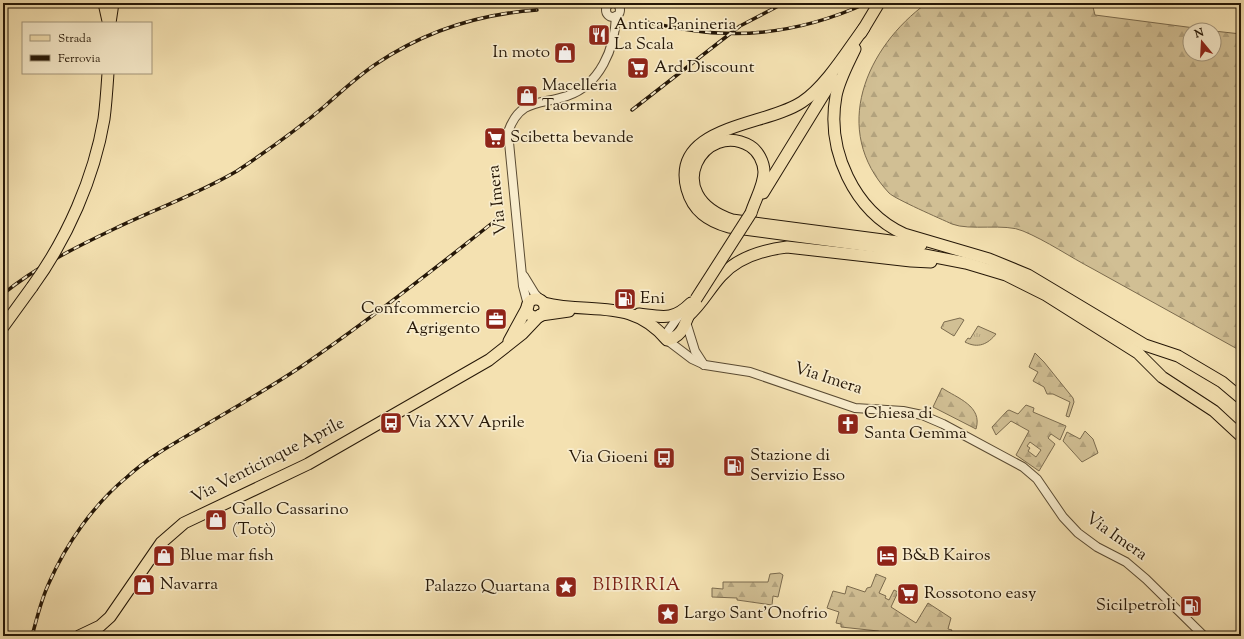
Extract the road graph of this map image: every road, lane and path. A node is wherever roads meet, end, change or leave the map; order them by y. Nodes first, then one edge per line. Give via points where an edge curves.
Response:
1 (104, 3) edge
2 (107, 3) edge
3 (112, 3) edge
4 (880, 3) edge
5 (616, 8) edge
6 (109, 22) edge
7 (864, 28) junction
8 (108, 74) edge
9 (751, 213) junction
10 (966, 258) junction
11 (523, 272) junction
12 (699, 300) junction
13 (543, 302) junction
14 (528, 305) junction
15 (595, 309) junction
16 (632, 313) junction
17 (540, 315) junction
18 (685, 317) junction
19 (3, 327) edge
20 (667, 340) junction
21 (502, 350) junction
22 (705, 365) junction
23 (1241, 398) edge
24 (1241, 436) edge
25 (79, 636) edge
26 (1204, 636) edge

1 - 6 main road
2 - 6 main road
3 - 6 main road
4 - 7 main road
5 - 11 street, Via Imera via 619,25 602,68 585,86 568,96 527,106 510,126 508,137
7 - 9 main road
7 - 10 main road via 840,80 836,97 835,134 846,174 870,210 892,228
7 - 10 main road via 822,83 804,102 775,116 718,133 700,143 691,156 686,173 686,184 692,203 709,220 729,228
8 - 19 main road, bridge via 104,119 80,202 44,271
9 - 10 main road via 763,179 760,158 752,147 745,143 729,140 715,144 701,154 693,176 699,199 719,215 732,220 894,240
9 - 12 main road, bridge
10 - 12 main road via 911,261 787,247 769,249 751,255 727,269
10 - 23 main road via 1002,264 1028,275 1145,345 1184,359 1222,382
10 - 24 main road via 1046,295 1138,353 1162,377 1214,411
11 - 13 street via 531,288
11 - 14 street, Via Imera via 523,286
12 - 18 main road
13 - 14 main road via 534,299
13 - 15 main road, Via Imera
13 - 17 main road via 545,308
14 - 17 main road via 528,311 532,315
14 - 21 main road, Via Venticinque Aprile
15 - 16 main road, Via Imera
15 - 17 main road, Via Imera
16 - 18 main road
16 - 20 main road, Via Imera via 652,324
17 - 21 main road, Via Venticinque Aprile
18 - 20 main road via 681,334
18 - 22 street via 695,351
20 - 22 street, Via Imera via 692,359
21 - 25 main road, Via Venticinque Aprile via 489,360 308,464 184,523 161,543 110,617 100,626
22 - 26 street, Via Imera via 750,372 850,407 913,413 943,424 1029,471 1078,533 1096,547 1126,562

